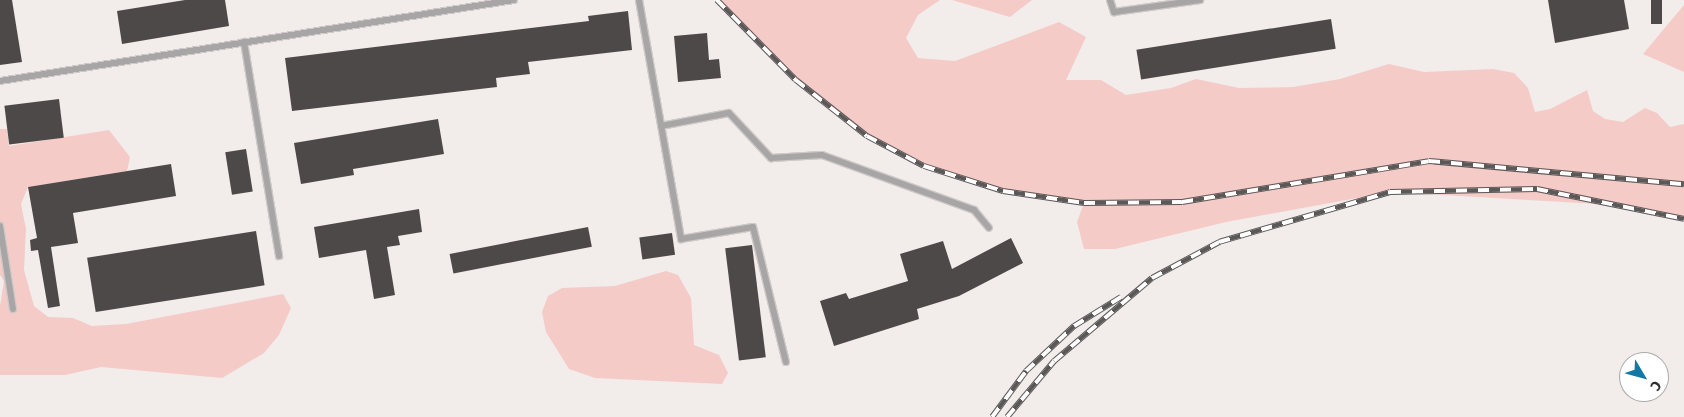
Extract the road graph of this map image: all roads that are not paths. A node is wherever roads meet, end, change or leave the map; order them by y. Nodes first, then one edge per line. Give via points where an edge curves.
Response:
1 (514, 0) edge
2 (639, 0) edge
3 (1110, 0) edge
4 (1200, 0) edge
5 (244, 42) junction
6 (0, 80) edge
7 (661, 126) junction
8 (0, 226) edge
9 (989, 228) dead end
10 (279, 256) dead end
11 (13, 309) dead end
12 (786, 362) dead end

1 - 5 lane
2 - 7 lane
3 - 4 lane via 1114,12
5 - 6 lane
5 - 10 lane
7 - 9 lane via 729,113 771,158 822,155 974,210
7 - 12 lane via 681,239 752,227
8 - 11 lane

